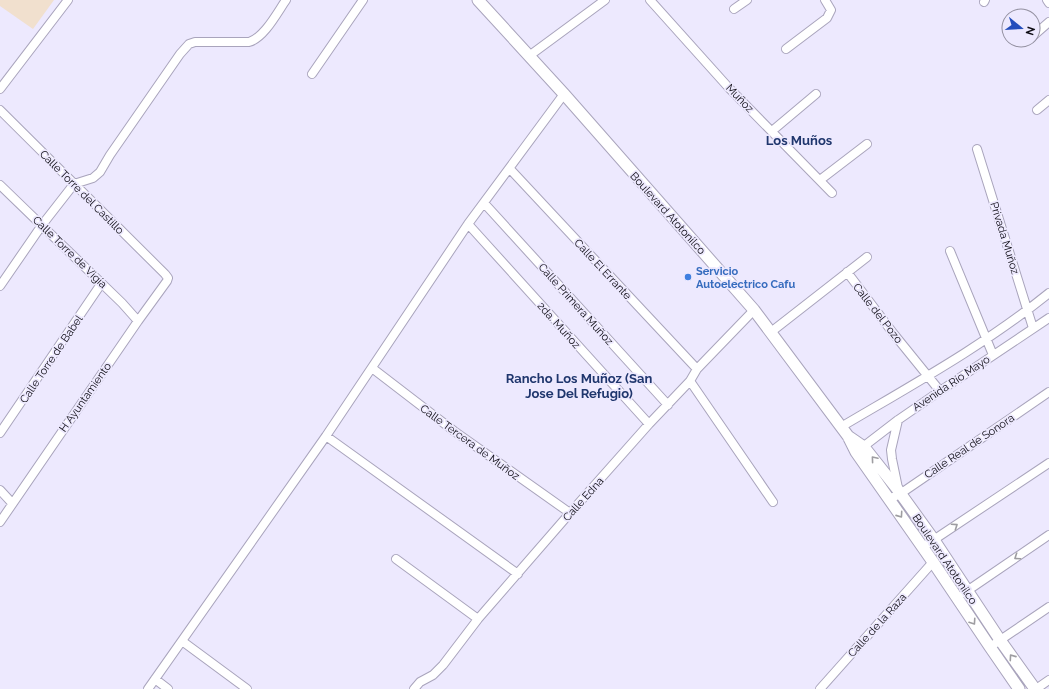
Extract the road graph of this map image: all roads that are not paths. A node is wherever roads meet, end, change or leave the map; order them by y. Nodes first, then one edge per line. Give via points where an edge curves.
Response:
1 (68, 0) edge
2 (286, 0) edge
3 (363, 0) edge
4 (478, 0) edge
5 (604, 0) edge
6 (650, 0) edge
7 (746, 0) edge
8 (825, 0) edge
9 (1047, 0) edge
10 (1049, 3) edge
11 (734, 9) dead end
12 (1049, 22) edge
13 (1041, 29) edge
14 (786, 49) dead end
15 (529, 56) junction
16 (312, 74) dead end
17 (0, 89) edge
18 (564, 94) junction
19 (816, 94) dead end
20 (1049, 100) edge
21 (0, 110) edge
22 (1037, 110) dead end
23 (772, 131) junction
24 (867, 144) dead end
25 (977, 149) dead end
26 (510, 169) junction
27 (820, 180) junction
28 (74, 184) junction
29 (0, 186) edge
30 (832, 193) dead end
31 (484, 203) junction
32 (468, 224) junction
33 (42, 225) junction
34 (950, 251) dead end
35 (867, 257) dead end
36 (847, 272) junction
37 (165, 274) joint
38 (101, 284) junction
39 (0, 286) edge
40 (1049, 293) edge
41 (754, 310) junction
42 (1027, 311) junction
43 (1049, 318) edge
44 (138, 321) junction
45 (1033, 328) junction
46 (771, 332) junction
47 (986, 338) junction
48 (993, 355) junction
49 (372, 368) junction
50 (696, 370) junction
51 (928, 376) junction
52 (690, 381) junction
53 (940, 391) junction
54 (1049, 392) edge
55 (668, 405) junction
56 (898, 420) junction
57 (650, 424) junction
58 (844, 431) junction
59 (0, 434) edge
60 (326, 436) junction
61 (860, 450) junction
62 (1049, 463) edge
63 (0, 490) edge
64 (899, 492) junction
65 (889, 500) junction
66 (773, 502) dead end
67 (12, 503) junction
68 (570, 513) junction
69 (0, 522) edge
70 (1049, 535) edge
71 (934, 540) junction
72 (923, 547) junction
73 (396, 559) dead end
74 (933, 562) junction
75 (518, 574) junction
76 (968, 590) junction
77 (957, 598) junction
78 (1049, 607) edge
79 (478, 619) junction
80 (1000, 640) junction
81 (182, 642) junction
82 (990, 647) junction
83 (155, 679) junction
84 (1049, 680) edge
85 (148, 689) edge
86 (168, 689) edge
87 (247, 689) edge
88 (414, 689) edge
89 (820, 689) edge
90 (1019, 689) edge
91 (1036, 689) edge

1 - 17 street
2 - 28 street via 255,41 189,44 100,172 93,178
3 - 16 street
4 - 15 street, Boulevard Atotonilco
5 - 15 street
6 - 23 street, Muñoz
7 - 11 street
8 - 14 street via 831,10 827,18
9 - 10 street
12 - 13 street
15 - 18 street, Boulevard Atotonilco
18 - 26 street
18 - 41 street, Boulevard Atotonilco
19 - 23 street
20 - 22 street
21 - 28 street, Calle Torre del Castillo
23 - 27 street, Muñoz
24 - 27 street
25 - 42 street, Privada Muñoz
26 - 31 street
26 - 50 street, Calle El Errante
27 - 30 street, Muñoz
28 - 33 street
28 - 37 street, Calle Torre del Castillo
29 - 33 street, Calle Torre de Vigía
31 - 32 street
31 - 55 street, Calle Primera Muñoz
32 - 49 street
32 - 57 street, 2da. Muñoz
33 - 38 street, Calle Torre de Vigía
33 - 39 street
34 - 47 street
35 - 36 street
36 - 46 street, Calle del Pozo
36 - 51 street, Calle del Pozo
37 - 44 street, H Ayuntamiento via 167,281
38 - 44 street, Calle Torre de Vigía
38 - 59 street, Calle Torre de Babel
40 - 42 street
41 - 46 street, Boulevard Atotonilco
41 - 50 street, Calle Edna
42 - 45 street, Privada Muñoz
42 - 47 street
43 - 45 street, Avenida Río Mayo
44 - 67 street, H Ayuntamiento
45 - 48 street, Avenida Río Mayo
46 - 58 street, Boulevard Atotonilco
47 - 48 street
47 - 51 street
48 - 53 street, Avenida Río Mayo
49 - 60 street
49 - 68 street, Calle Tercera de Muñoz via 454,431
50 - 52 street, Calle Edna
51 - 53 street, Calle del Pozo
51 - 58 street
52 - 55 street, Calle Edna
52 - 66 street
53 - 56 street, Avenida Río Mayo
54 - 64 street, Calle Real de Sonora
55 - 57 street, Calle Edna
56 - 61 street, Avenida Río Mayo
56 - 64 street via 891,450
57 - 68 street, Calle Edna
58 - 61 street, Boulevard Atotonilco
60 - 75 street
60 - 81 street
64 -> 61 street, Boulevard Atotonilco
61 - 65 street, Boulevard Atotonilco
71 -> 62 street
63 - 67 street
64 - 65 street, Calle Real de Sonora
64 - 71 street, Boulevard Atotonilco
65 -> 72 street, Boulevard Atotonilco
67 - 69 street, H Ayuntamiento
68 - 75 street, Calle Edna
70 -> 76 street
71 - 72 street
71 - 76 street, Boulevard Atotonilco
72 - 74 street, Boulevard Atotonilco
73 - 79 street
74 - 77 street, Boulevard Atotonilco
74 - 89 street, Calle de la Raza
75 - 79 street, Calle Edna
76 - 77 street
76 - 80 street, Boulevard Atotonilco
77 -> 82 street, Boulevard Atotonilco
78 - 80 street
79 - 88 street, Calle Edna via 443,665
80 - 82 street
91 -> 80 street, Boulevard Atotonilco
81 - 83 street
81 - 87 street
82 - 90 street, Boulevard Atotonilco
83 - 85 street
83 - 86 street
84 - 91 street

